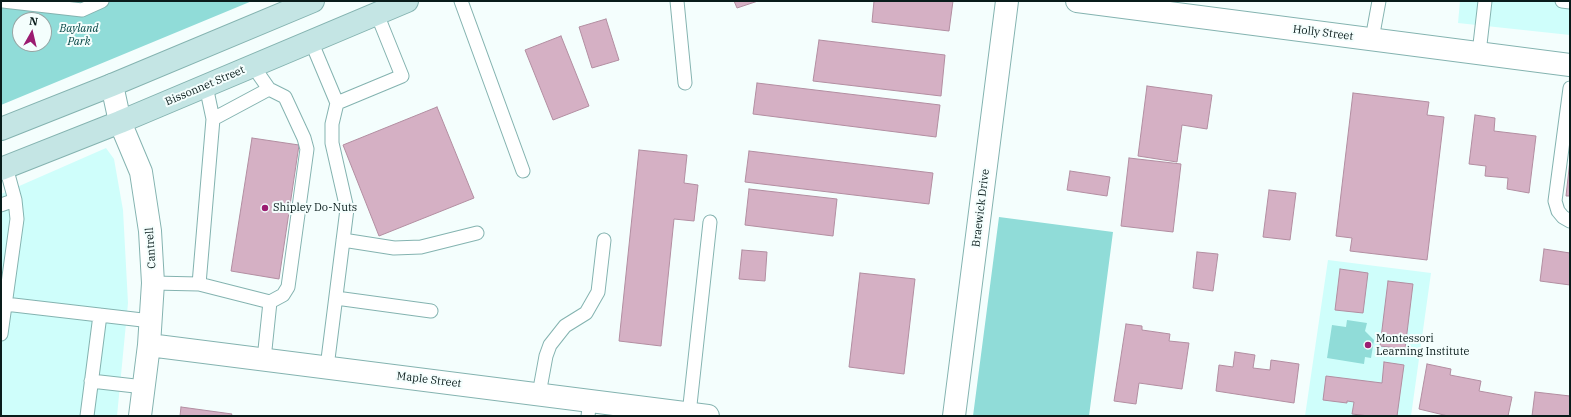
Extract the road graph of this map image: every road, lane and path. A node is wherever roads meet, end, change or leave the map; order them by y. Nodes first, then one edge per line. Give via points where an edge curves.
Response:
1 (3, 1) edge
2 (102, 1) edge
3 (313, 1) edge
4 (407, 1) edge
5 (461, 1) edge
6 (677, 1) edge
7 (1007, 1) edge
8 (1077, 1) edge
9 (1379, 1) edge
10 (1485, 1) edge
11 (1562, 1) edge
12 (1570, 2) edge
13 (377, 14) junction
14 (1372, 39) junction
15 (312, 41) junction
16 (1479, 53) junction
17 (1570, 65) edge
18 (253, 66) junction
19 (685, 83) dead end
20 (112, 85) junction
21 (206, 86) junction
22 (1570, 88) edge
23 (269, 89) junction
24 (337, 103) junction
25 (213, 119) junction
26 (120, 122) junction
27 (1, 129) edge
28 (3, 168) edge
29 (523, 171) dead end
30 (15, 200) junction
31 (1, 205) edge
32 (1570, 221) edge
33 (710, 222) dead end
34 (477, 233) dead end
35 (344, 240) junction
36 (604, 240) dead end
37 (153, 283) junction
38 (199, 284) junction
39 (336, 298) junction
40 (270, 302) junction
41 (5, 304) junction
42 (431, 311) dead end
43 (100, 315) junction
44 (151, 322) junction
45 (1, 334) edge
46 (150, 345) junction
47 (264, 359) junction
48 (327, 367) junction
49 (91, 381) junction
50 (144, 387) junction
51 (539, 394) junction
52 (588, 408) edge
53 (698, 415) edge
54 (87, 416) edge
55 (140, 416) edge
56 (954, 416) edge

1 - 2 lane via 82,10
3 - 20 main road
4 - 13 main road, Bissonnet Street
5 - 29 lane
6 - 19 lane
7 - 56 street, Braewick Drive
8 - 14 street, Holly Street
9 - 14 lane
10 - 16 lane
11 - 12 lane
13 - 15 main road, Bissonnet Street
13 - 24 lane via 402,76
14 - 16 street, Holly Street
15 - 18 main road, Bissonnet Street
15 - 24 lane
16 - 17 street, Holly Street
18 - 21 main road, Bissonnet Street
18 - 23 lane
20 - 26 street, Cantrell
20 - 27 main road
21 - 25 lane
21 - 26 main road, Bissonnet Street
22 - 32 lane via 1555,201 1563,217
23 - 25 lane
23 - 40 lane via 285,97 307,149 288,287 283,295
24 - 35 lane via 332,124 332,143 347,209
25 - 38 lane
26 - 28 main road, Bissonnet Street
26 - 37 street, Cantrell via 141,172 150,231
28 - 30 lane
30 - 31 lane
30 - 41 lane via 17,219
33 - 53 lane
34 - 35 lane via 420,248 394,248
35 - 39 lane
36 - 51 lane via 598,292 586,313 565,326 550,345
37 - 38 lane
37 - 44 street, Cantrell
38 - 40 lane
39 - 42 lane
39 - 48 lane
40 - 47 lane
41 - 43 lane
41 - 45 lane
43 - 44 lane
43 - 49 lane
44 - 46 street, Cantrell
46 - 47 street, Maple Street
46 - 50 street, Cantrell
47 - 48 street, Maple Street
48 - 51 street, Maple Street
49 - 50 lane
49 - 54 lane
50 - 55 street, Cantrell
51 - 52 street, Maple Street
52 - 53 street, Maple Street

